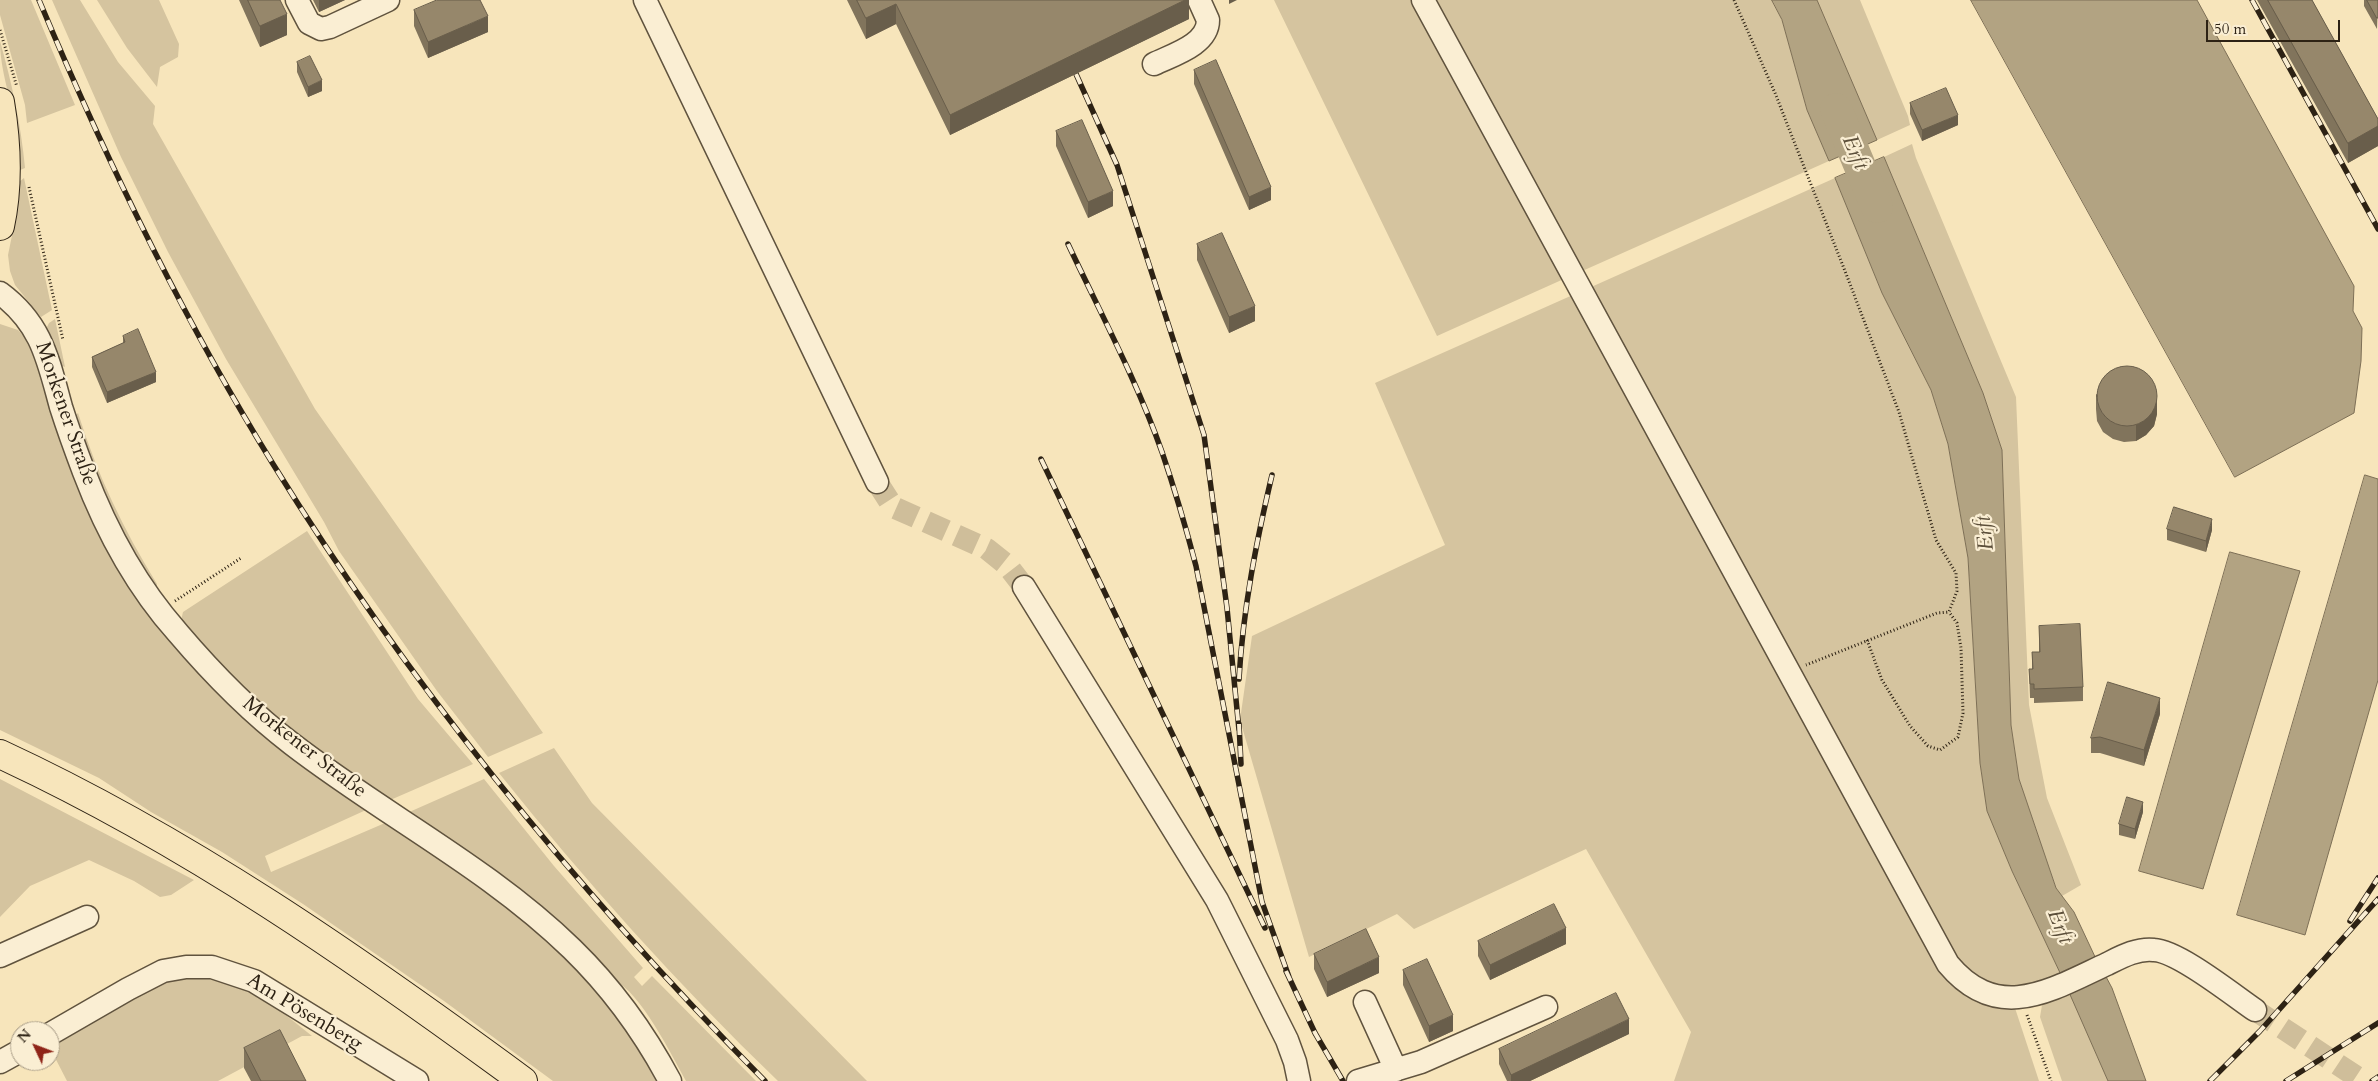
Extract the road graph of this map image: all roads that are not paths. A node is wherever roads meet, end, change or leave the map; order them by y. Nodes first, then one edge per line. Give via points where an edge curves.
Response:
1 (297, 0) edge
2 (388, 0) edge
3 (644, 0) edge
4 (1199, 0) edge
5 (1423, 0) edge
6 (1154, 64) dead end
7 (9, 97) edge
8 (0, 226) edge
9 (0, 292) edge
10 (877, 482) tunnel mouth
11 (1024, 587) tunnel mouth
12 (0, 754) edge
13 (87, 917) dead end
14 (0, 956) edge
15 (1365, 1002) dead end
16 (1546, 1007) dead end
17 (2255, 1010) tunnel mouth
18 (60, 1028) edge
19 (1396, 1070) junction
20 (417, 1081) edge
21 (523, 1081) edge
22 (670, 1081) edge
23 (1299, 1081) edge
24 (1358, 1081) edge

1 - 2 street via 309,23 321,29
3 - 10 street
4 - 6 street via 1208,20 1203,36
5 - 17 street via 1948,964 1980,989 2000,996 2021,998 2045,993 2122,957 2149,950 2169,953
7 - 8 main road via 5,199
9 - 22 street, Morkener Straße via 22,312 40,338 74,446 104,518 133,571 177,633 277,732 360,793 492,882 563,940 624,1008
11 - 23 street via 1218,900 1287,1040
12 - 21 main road via 130,820 207,864 375,973
13 - 14 street
15 - 19 street
16 - 19 street
18 - 20 street, Am Pösenberg via 163,971 212,967 254,981
19 - 24 street

